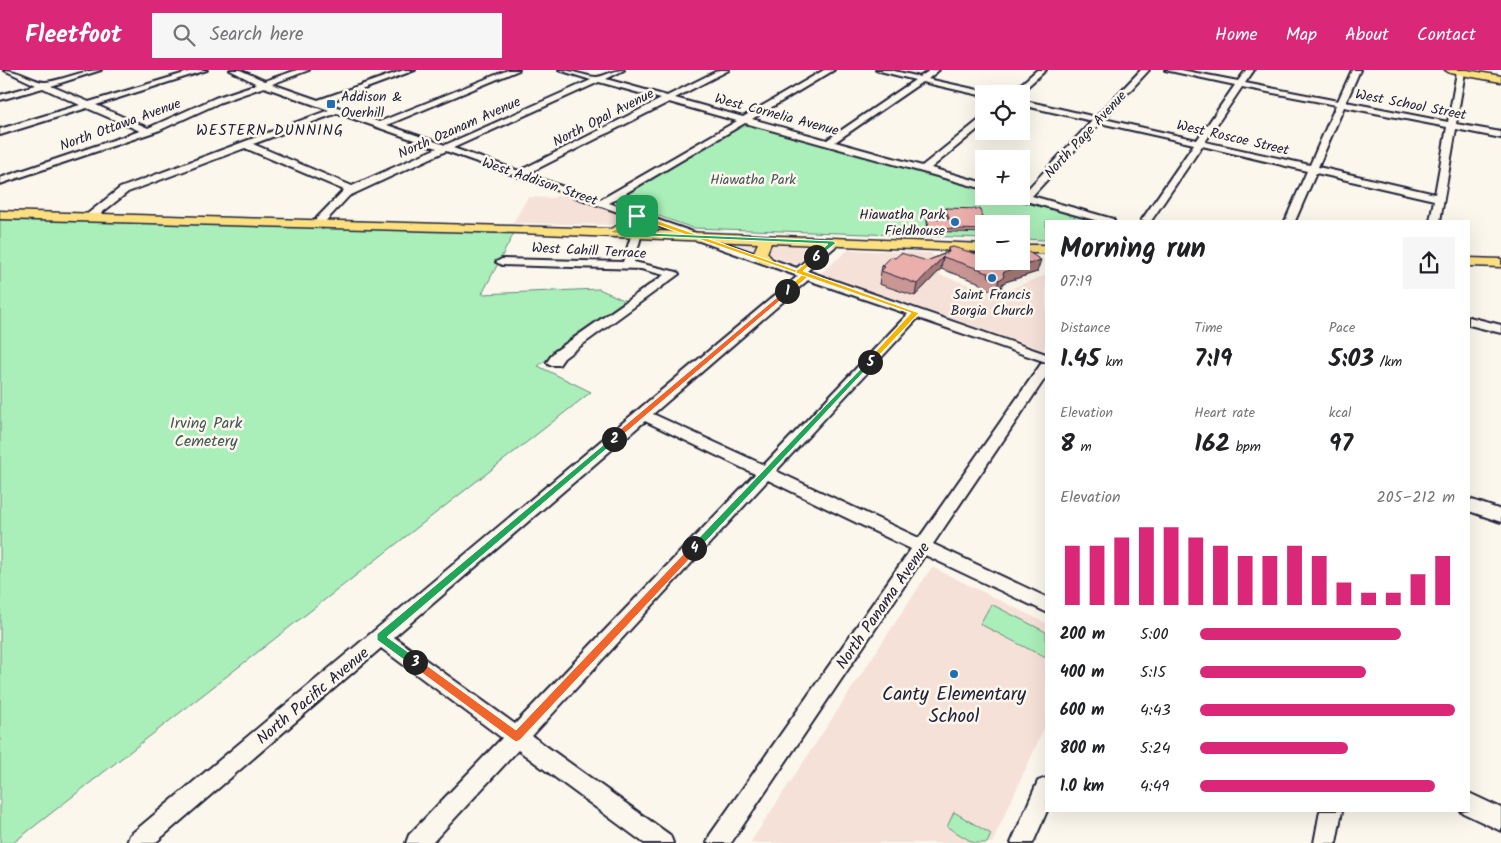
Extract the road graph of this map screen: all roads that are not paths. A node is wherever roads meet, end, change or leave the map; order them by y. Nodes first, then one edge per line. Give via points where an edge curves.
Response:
1 (8, 70) edge
2 (98, 70) edge
3 (203, 70) edge
4 (234, 70) edge
5 (305, 70) edge
6 (410, 70) edge
7 (515, 70) edge
8 (563, 70) edge
9 (620, 70) edge
10 (726, 70) edge
11 (830, 70) edge
12 (880, 70) edge
13 (935, 70) edge
14 (1042, 70) edge
15 (1145, 70) edge
16 (1169, 70) edge
17 (1250, 70) edge
18 (1356, 70) edge
19 (1450, 70) edge
20 (1461, 72) junction
21 (1501, 79) edge
22 (598, 80) junction
23 (921, 80) junction
24 (264, 84) junction
25 (1241, 84) junction
26 (1024, 85) edge
27 (43, 86) junction
28 (975, 92) edge
29 (0, 98) edge
30 (668, 99) junction
31 (319, 103) junction
32 (1030, 104) edge
33 (1341, 104) junction
34 (88, 105) junction
35 (336, 110) junction
36 (744, 120) junction
37 (1098, 120) junction
38 (379, 125) junction
39 (1453, 126) junction
40 (975, 127) edge
41 (147, 131) junction
42 (0, 132) edge
43 (1501, 135) edge
44 (1200, 143) junction
45 (244, 144) junction
46 (828, 144) junction
47 (446, 148) junction
48 (1313, 169) junction
49 (924, 170) junction
50 (520, 174) junction
51 (0, 181) edge
52 (975, 184) edge
53 (1030, 189) edge
54 (352, 190) junction
55 (1439, 198) junction
56 (1030, 199) edge
57 (602, 203) junction
58 (0, 215) edge
59 (637, 216) junction
60 (90, 217) junction
61 (1105, 220) edge
62 (1147, 220) edge
63 (1290, 220) edge
64 (1436, 220) edge
65 (318, 223) junction
66 (613, 232) junction
67 (637, 233) junction
68 (690, 235) junction
69 (766, 239) junction
70 (833, 243) junction
71 (975, 248) edge
72 (1030, 249) edge
73 (1045, 250) edge
74 (767, 261) junction
75 (502, 262) dead end
76 (1470, 262) edge
77 (1501, 263) edge
78 (628, 265) junction
79 (803, 273) junction
80 (916, 313) junction
81 (1470, 321) edge
82 (1501, 330) edge
83 (1045, 358) edge
84 (554, 362) dead end
85 (1045, 368) edge
86 (642, 414) junction
87 (766, 472) junction
88 (1470, 505) edge
89 (1501, 516) edge
90 (922, 546) junction
91 (1045, 605) edge
92 (380, 637) junction
93 (516, 737) junction
94 (1045, 790) edge
95 (1470, 804) edge
96 (1331, 812) edge
97 (1501, 820) edge
98 (138, 843) edge
99 (416, 843) edge
100 (662, 843) edge
101 (718, 843) edge
102 (1022, 843) edge
103 (1325, 843) edge

1 - 27 street
2 - 27 street
3 - 34 street
4 - 24 street, West Addison Street
5 - 24 street, North Ottawa Avenue
6 - 31 street
7 - 38 street
8 - 22 street, West Cornelia Avenue
9 - 22 street, North Ozanam Avenue
10 - 30 street, North Opal Avenue
11 - 36 street
12 - 23 street
13 - 23 street
14 - 26 street
15 - 37 street, North Page Avenue
16 - 25 street, West School Street
17 - 25 street
18 - 33 street
19 - 20 main road
20 - 21 main road
20 - 39 street
22 - 30 street, West Cornelia Avenue
22 - 47 street, North Ozanam Avenue
23 - 28 street
23 - 46 street
24 - 31 street, West Addison Street
24 - 41 street, North Ottawa Avenue
25 - 33 street, West School Street
25 - 44 street
27 - 29 street
27 - 34 street
30 - 36 street, West Cornelia Avenue
30 - 50 street, North Opal Avenue
31 - 35 street, West Addison Street
32 - 37 street, West Roscoe Street
33 - 39 street, West School Street
33 - 48 street
34 - 41 street
34 - 42 street
35 - 38 street, West Addison Street
35 - 45 street
36 - 46 street, West Cornelia Avenue
36 - 57 street
37 - 44 street, West Roscoe Street
37 - 53 street, North Page Avenue
38 - 47 street, West Addison Street
39 - 43 street, West School Street
39 - 55 street
40 - 49 street
41 - 51 street, North Ottawa Avenue
44 - 48 street, West Roscoe Street
44 - 62 street
45 - 54 street
45 - 60 street via 124,190
46 - 49 street, West Cornelia Avenue
47 - 50 street, West Addison Street
47 - 54 street, North Ozanam Avenue
48 - 55 street, West Roscoe Street
48 - 63 street
49 - 52 street, West Cornelia Avenue
50 - 57 street, West Addison Street
54 - 65 street, North Ozanam Avenue
55 - 64 street
56 - 61 street
57 - 59 street, West Addison Street
58 - 60 main road
59 - 66 main road via 631,225
59 - 68 street, West Addison Street
60 - 65 main road
65 - 66 main road
66 - 67 main road
67 - 68 main road
67 - 78 street
68 - 69 main road
68 - 74 street, West Addison Street
69 - 70 main road
69 - 74 main road via 760,254
70 - 71 main road
70 - 79 street, North Pacific Avenue
72 - 73 main road
74 - 79 street, West Addison Street
75 - 78 street, West Cahill Terrace
76 - 77 main road
78 - 84 street, West Cahill Terrace via 673,274 558,355
79 - 80 street, West Addison Street
79 - 86 street, North Pacific Avenue
80 - 83 street, West Addison Street
80 - 87 street
81 - 82 street
85 - 90 street, North Panama Avenue
86 - 87 street
86 - 92 street, North Pacific Avenue
87 - 90 street
87 - 93 street
88 - 89 street
90 - 91 street
90 - 101 street, North Panama Avenue
92 - 93 street
92 - 98 street, North Pacific Avenue
93 - 99 street
93 - 100 street
94 - 102 street
95 - 97 street
96 - 103 street

